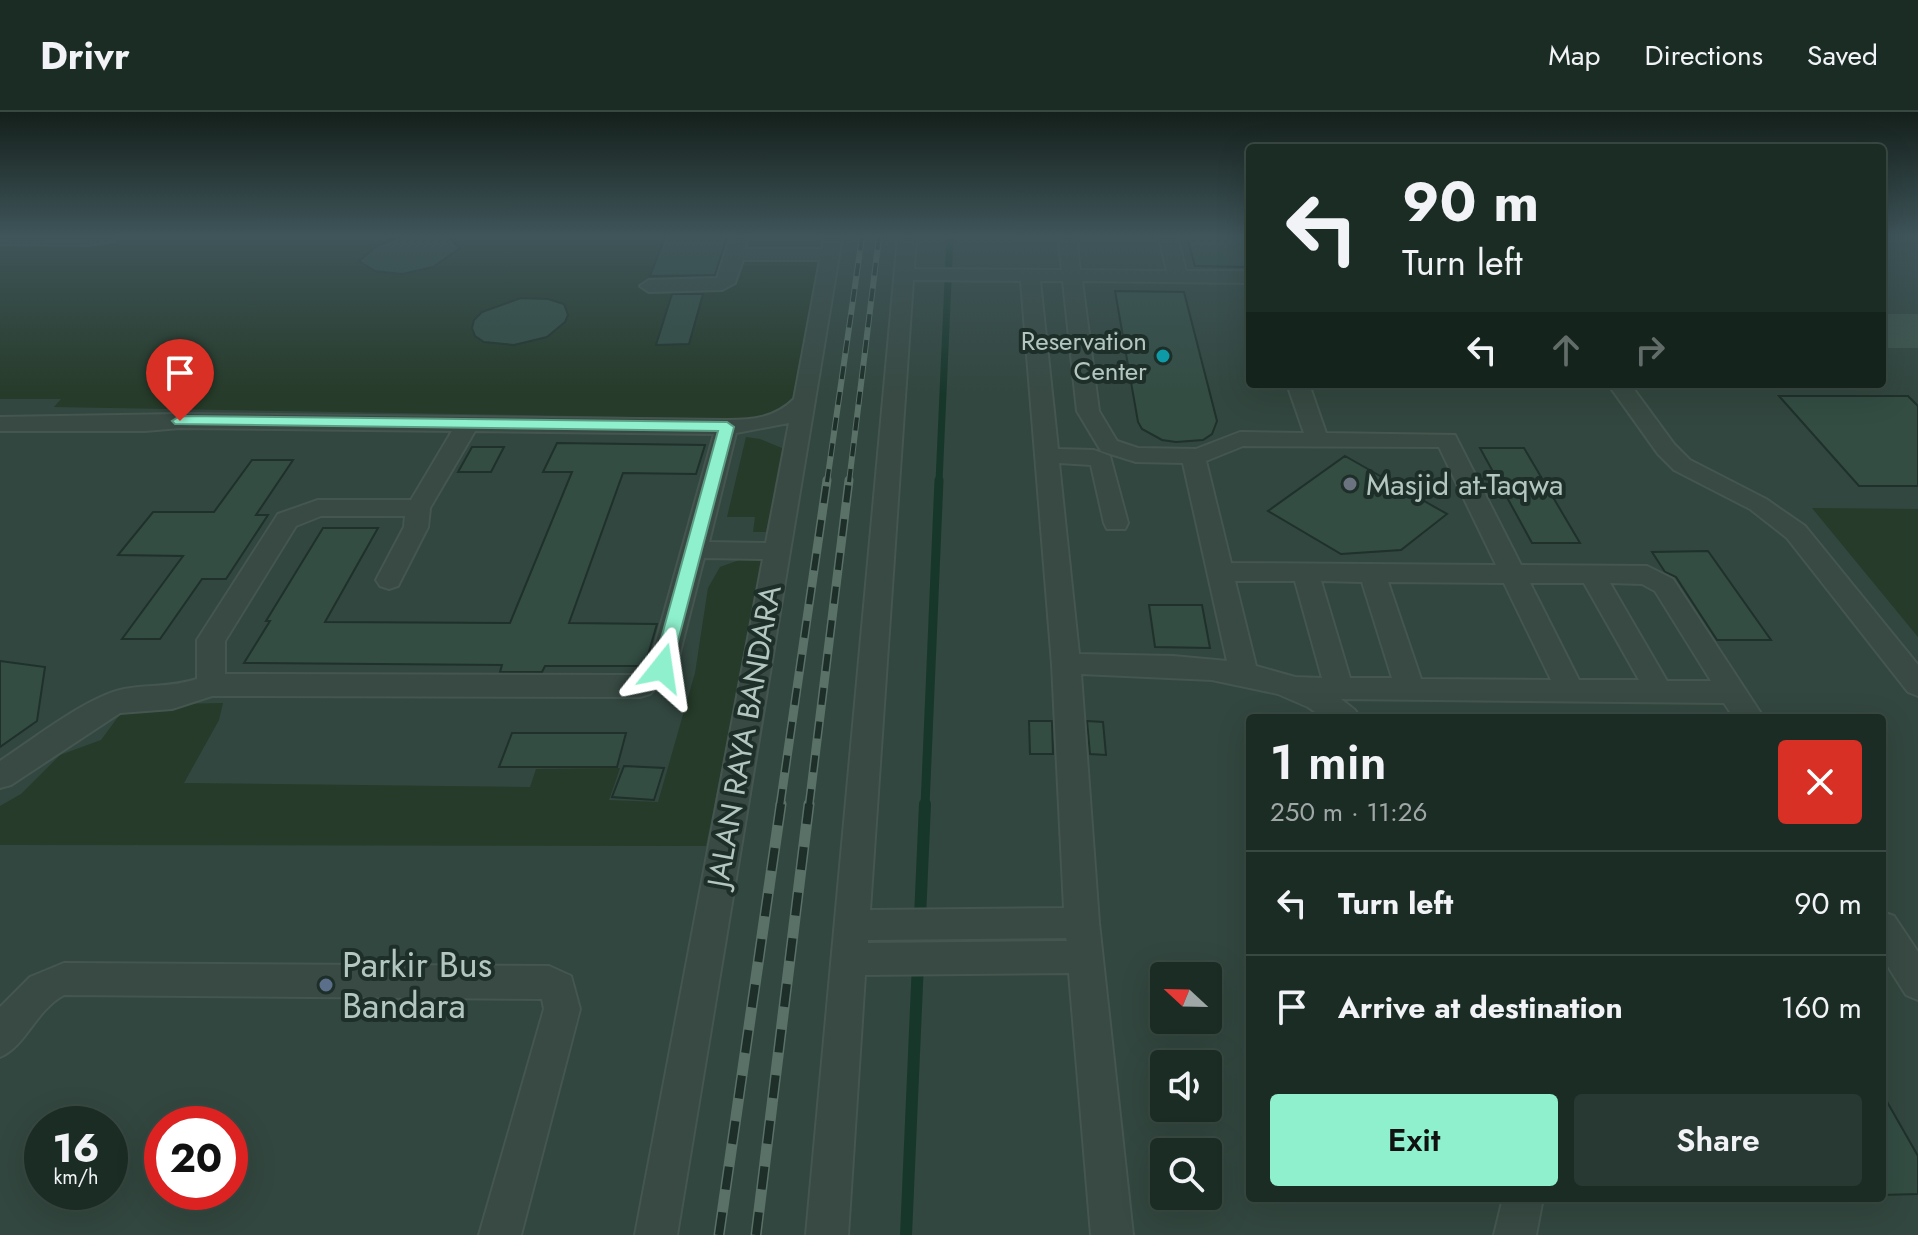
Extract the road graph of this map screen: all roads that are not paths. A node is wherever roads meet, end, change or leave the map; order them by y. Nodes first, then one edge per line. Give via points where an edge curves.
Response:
1 (824, 289) edge
2 (913, 289) edge
3 (1031, 289) edge
4 (1074, 289) edge
5 (1299, 388) edge
6 (1622, 388) edge
7 (805, 399) junction
8 (468, 423) junction
9 (0, 424) edge
10 (734, 427) junction
11 (1317, 439) junction
12 (1045, 456) junction
13 (1193, 456) junction
14 (794, 459) junction
15 (418, 508) junction
16 (1116, 523) dead end
17 (694, 550) junction
18 (777, 551) junction
19 (1305, 571) junction
20 (1220, 572) junction
21 (1372, 573) junction
22 (1513, 574) junction
23 (1592, 575) junction
24 (389, 580) dead end
25 (1066, 664) junction
26 (1244, 676) junction
27 (211, 685) junction
28 (1918, 685) edge
29 (1290, 688) junction
30 (1339, 689) junction
31 (1410, 689) junction
32 (1570, 690) junction
33 (1659, 691) junction
34 (1732, 692) junction
35 (1339, 714) edge
36 (1746, 714) edge
37 (0, 776) edge
38 (1082, 923) junction
39 (1886, 933) edge
40 (993, 941) junction
41 (849, 942) junction
42 (1086, 957) junction
43 (1918, 983) edge
44 (0, 1039) edge
45 (1522, 1202) edge
46 (500, 1235) edge
47 (656, 1235) edge
48 (827, 1235) edge
49 (1112, 1235) edge
50 (1515, 1235) edge

1 - 7 street, JALAN RAYA BANDARA
2 - 41 street
3 - 12 street
4 - 13 street via 1088,411 1103,441 1126,454
5 - 11 street
6 - 28 street via 1682,465 1758,504 1796,532
7 - 10 street via 788,414
7 - 14 street, JALAN RAYA BANDARA
8 - 9 street
8 - 10 street
8 - 15 street
10 - 14 street via 778,439
10 - 17 street
11 - 13 street via 1233,440
11 - 22 street via 1447,440
12 - 16 street via 1102,461
12 - 25 street
13 - 20 street
14 - 18 street, JALAN RAYA BANDARA
15 - 24 street via 416,527
15 - 27 street via 318,508 287,520 211,640
17 - 18 street
17 - 27 street via 662,668 640,686
18 - 47 street, JALAN RAYA BANDARA
19 - 20 street
19 - 21 street
19 - 30 street
20 - 26 street
21 - 22 street
21 - 31 street
22 - 23 street
22 - 32 street
23 - 33 street
23 - 34 street via 1647,575 1660,581
25 - 26 street via 1170,664
25 - 38 street
26 - 29 street
27 - 37 street via 172,698 110,705
29 - 30 street
29 - 35 street
30 - 31 street
31 - 32 street
32 - 33 street
33 - 34 street
34 - 36 street
38 - 40 street
38 - 42 street
39 - 43 street
40 - 41 street via 891,925
40 - 41 street via 891,960
40 - 42 street
41 - 48 street
42 - 49 street
44 - 46 street via 28,998 64,979 549,983 558,988 562,1009
45 - 50 street

